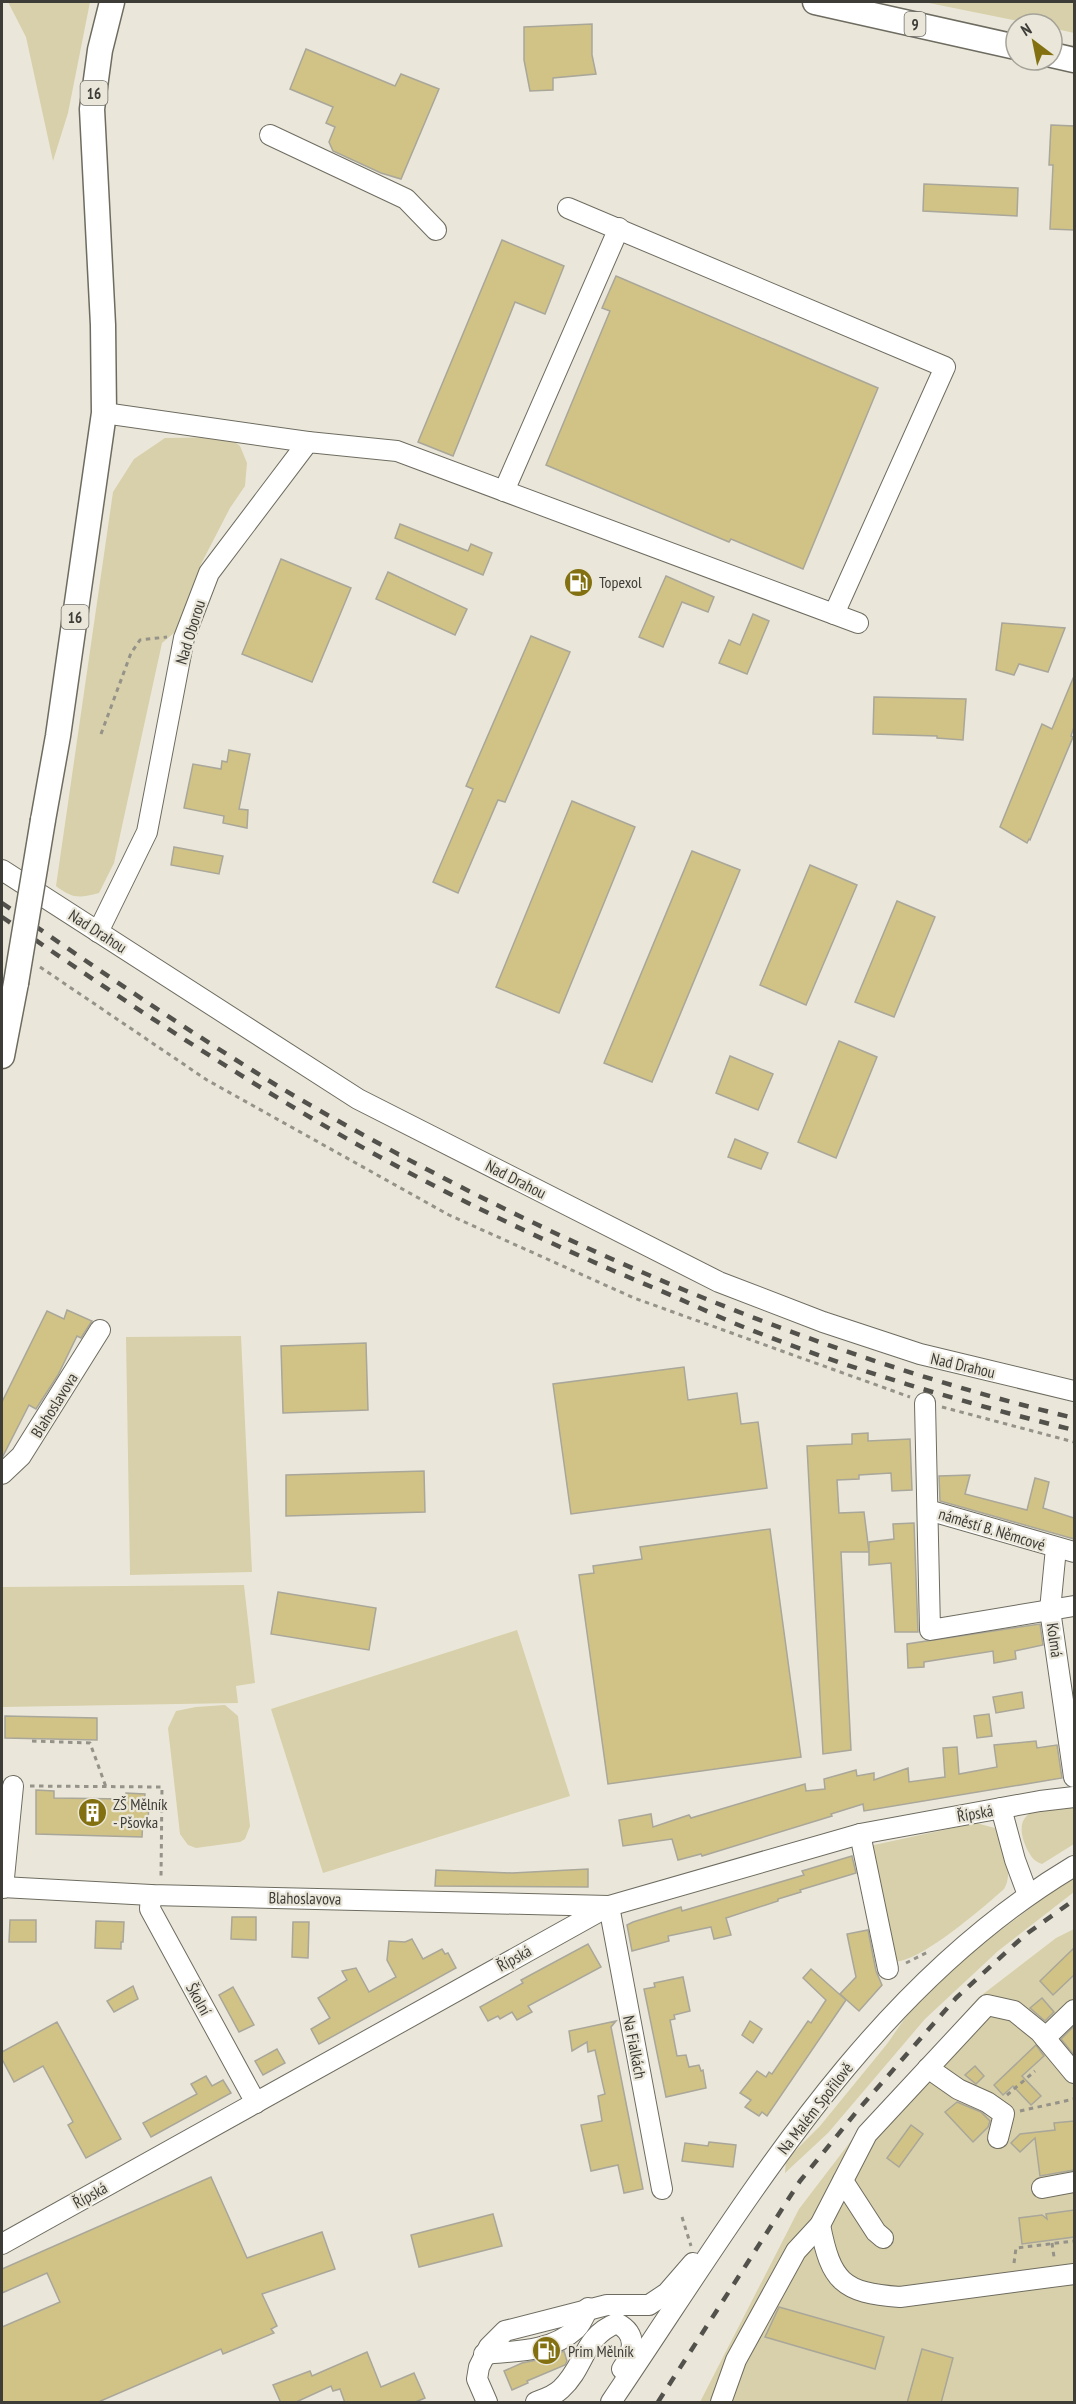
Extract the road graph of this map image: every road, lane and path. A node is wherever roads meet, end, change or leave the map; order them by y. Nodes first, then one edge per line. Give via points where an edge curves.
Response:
1 (112, 2) edge
2 (815, 2) edge
3 (1004, 44) edge
4 (270, 135) dead end
5 (568, 208) dead end
6 (620, 228) junction
7 (436, 230) dead end
8 (104, 413) junction
9 (308, 442) junction
10 (504, 491) junction
11 (834, 614) junction
12 (858, 623) dead end
13 (184, 638) junction
14 (100, 734) dead end
15 (2, 870) edge
16 (98, 932) junction
17 (38, 966) dead end
18 (2, 1056) edge
19 (100, 1330) dead end
20 (1074, 1391) edge
21 (925, 1403) junction
22 (1074, 1442) edge
23 (2, 1474) edge
24 (928, 1510) junction
25 (1065, 1550) edge
26 (1074, 1606) edge
27 (1050, 1610) junction
28 (32, 1741) dead end
29 (1074, 1777) edge
30 (13, 1786) joint
31 (106, 1787) junction
32 (1074, 1797) edge
33 (1001, 1808) junction
34 (860, 1834) junction
35 (1074, 1866) edge
36 (2, 1888) edge
37 (156, 1889) junction
38 (1028, 1895) junction
39 (609, 1906) junction
40 (888, 1969) dead end
41 (1074, 2010) edge
42 (1045, 2038) junction
43 (928, 2068) junction
44 (1035, 2071) dead end
45 (1074, 2073) edge
46 (1074, 2099) edge
47 (256, 2103) junction
48 (998, 2110) junction
49 (998, 2138) dead end
50 (843, 2181) junction
51 (1074, 2182) edge
52 (1042, 2188) dead end
53 (662, 2189) dead end
54 (820, 2225) junction
55 (883, 2238) dead end
56 (1074, 2241) edge
57 (2, 2244) edge
58 (717, 2246) junction
59 (1074, 2274) edge
60 (1011, 2283) junction
61 (487, 2403) edge
62 (536, 2403) edge
63 (600, 2403) edge
64 (611, 2403) edge
65 (720, 2403) edge

1 - 8 main road, 16 via 100,50 93,109
2 - 3 main road, 9
4 - 7 street via 406,199
5 - 6 street
6 - 10 street
6 - 11 street via 945,367
8 - 9 street
8 - 18 main road, 16, bridge via 58,736
9 - 10 street via 397,451
9 - 13 street, Nad Oborou via 208,573
10 - 11 street
11 - 12 street
13 - 14 path via 140,640 131,653
13 - 16 street, Nad Oborou via 147,832
15 - 16 street, Nad Drahou
16 - 20 street, Nad Drahou via 358,1099 720,1282 920,1354
17 - 21 path via 207,1080 449,1215 634,1298
19 - 23 street, Blahoslavova via 21,1456
21 - 22 path
21 - 24 street, náměstí B. Němcové
24 - 25 street, náměstí B. Němcové
24 - 27 street, náměstí B. Němcové via 930,1630
25 - 27 street, náměstí B. Němcové
26 - 27 street, náměstí B. Němcové
27 - 29 street, Kolmá
28 - 31 path via 90,1743
30 - 31 path
30 - 36 street
31 - 37 path via 162,1787
32 - 33 street, Řípská
33 - 34 street, Řípská
33 - 38 street
34 - 39 street, Řípská
34 - 40 street
35 - 38 street, Na Malém Spořilově
36 - 37 street, Blahoslavova
37 - 39 street, Blahoslavova
37 - 47 street, Školní via 150,1909
38 - 58 street, Na Malém Spořilově via 976,1935 876,2031 774,2160
39 - 47 street, Řípská
39 - 53 street, Na Fialkách
41 - 42 street
42 - 43 street via 1014,2011 987,2005
42 - 45 street
43 - 48 street via 958,2090
43 - 50 street via 867,2134
44 - 48 path
46 - 48 path
47 - 57 street, Řípská
48 - 49 street
50 - 54 street
50 - 55 street
51 - 52 street
54 - 60 street via 826,2256 837,2276 852,2288 871,2295 900,2297
54 - 65 street via 796,2251 736,2360
56 - 60 path via 1016,2248
58 - 61 street via 694,2262 667,2293 649,2304 588,2308 577,2328 563,2337 529,2351 484,2354 477,2379
58 - 64 street, Na Malém Spořilově
59 - 60 street
62 - 63 street via 560,2390 595,2335 617,2322 634,2345 630,2359

